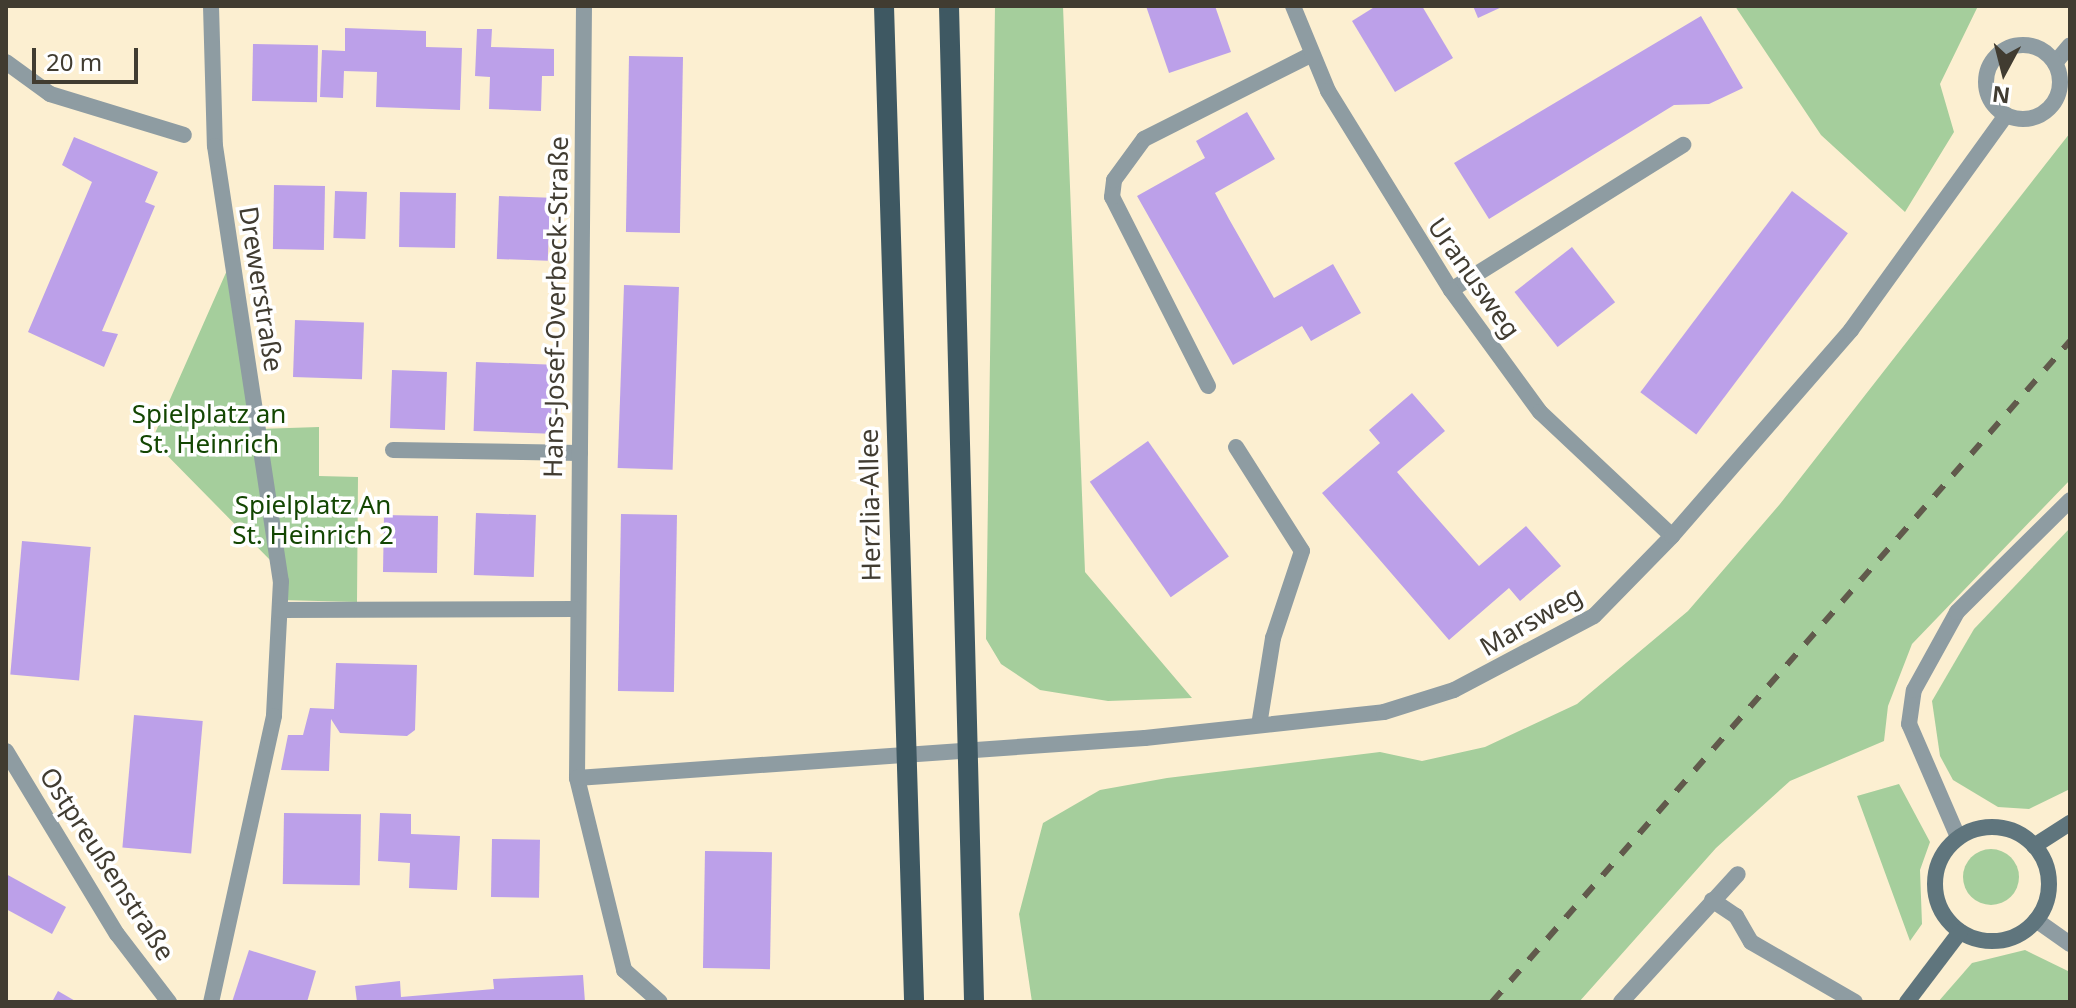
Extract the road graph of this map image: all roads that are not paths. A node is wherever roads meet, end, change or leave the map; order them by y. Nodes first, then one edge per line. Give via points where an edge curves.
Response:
1 (211, 6) edge
2 (584, 6) edge
3 (884, 6) edge
4 (949, 6) edge
5 (1293, 6) edge
6 (2070, 45) edge
7 (1312, 54) junction
8 (6, 62) edge
9 (2055, 63) junction
10 (2006, 115) junction
11 (184, 135) dead end
12 (1683, 145) dead end
13 (1451, 290) junction
14 (1208, 386) dead end
15 (1236, 447) dead end
16 (393, 450) dead end
17 (580, 453) junction
18 (2070, 500) edge
19 (1672, 536) junction
20 (574, 609) junction
21 (280, 610) junction
22 (1259, 725) junction
23 (6, 751) edge
24 (902, 753) junction
25 (966, 755) junction
26 (577, 778) junction
27 (2070, 823) edge
28 (1958, 837) junction
29 (2034, 846) junction
30 (1738, 874) dead end
31 (1712, 900) junction
32 (2036, 920) junction
33 (1960, 932) junction
34 (2070, 944) edge
35 (1844, 999) edge
36 (169, 1002) edge
37 (211, 1002) edge
38 (660, 1002) edge
39 (914, 1002) edge
40 (974, 1002) edge
41 (1621, 1002) edge
42 (1907, 1002) edge

1 - 21 street, Drewerstraße via 215,146
2 - 17 street, Hans-Josef-Overbeck-Straße
3 - 24 main road, Herzlia-Allee
4 - 25 main road
5 - 7 street, Uranusweg
6 - 9 street
7 - 13 street, Uranusweg via 1335,104
7 - 14 street via 1144,139 1114,180 1112,197
8 - 11 street via 50,94
9 - 10 street via 2054,103 2032,118
9 - 10 street via 2021,45 1997,57 1988,95
10 - 19 street, Marsweg via 1851,330
12 - 13 street
13 - 19 street, Uranusweg via 1540,412
15 - 22 street via 1302,551 1273,638
16 - 17 street
17 - 20 street, Hans-Josef-Overbeck-Straße
18 - 28 street via 1957,612 1914,690 1909,724
19 - 22 street, Marsweg via 1594,616 1466,685 1384,712
20 - 21 street
20 - 26 street, Hans-Josef-Overbeck-Straße
21 - 37 street, Drewerstraße via 274,716
22 - 25 street, Marsweg
23 - 36 street, Ostpreußenstraße via 117,934
24 - 25 street, Marsweg
24 - 26 street
24 - 39 main road, Herzlia-Allee
25 - 40 main road
26 - 38 street, Hans-Josef-Overbeck-Straße via 624,970
27 - 29 street
28 - 29 street via 1998,827
28 - 33 street via 1936,872 1936,895
29 - 32 street via 2049,885
30 - 31 street
31 - 35 street via 1736,916 1751,942
31 - 41 street
32 - 33 street via 2007,939
32 - 34 street
33 - 42 street

